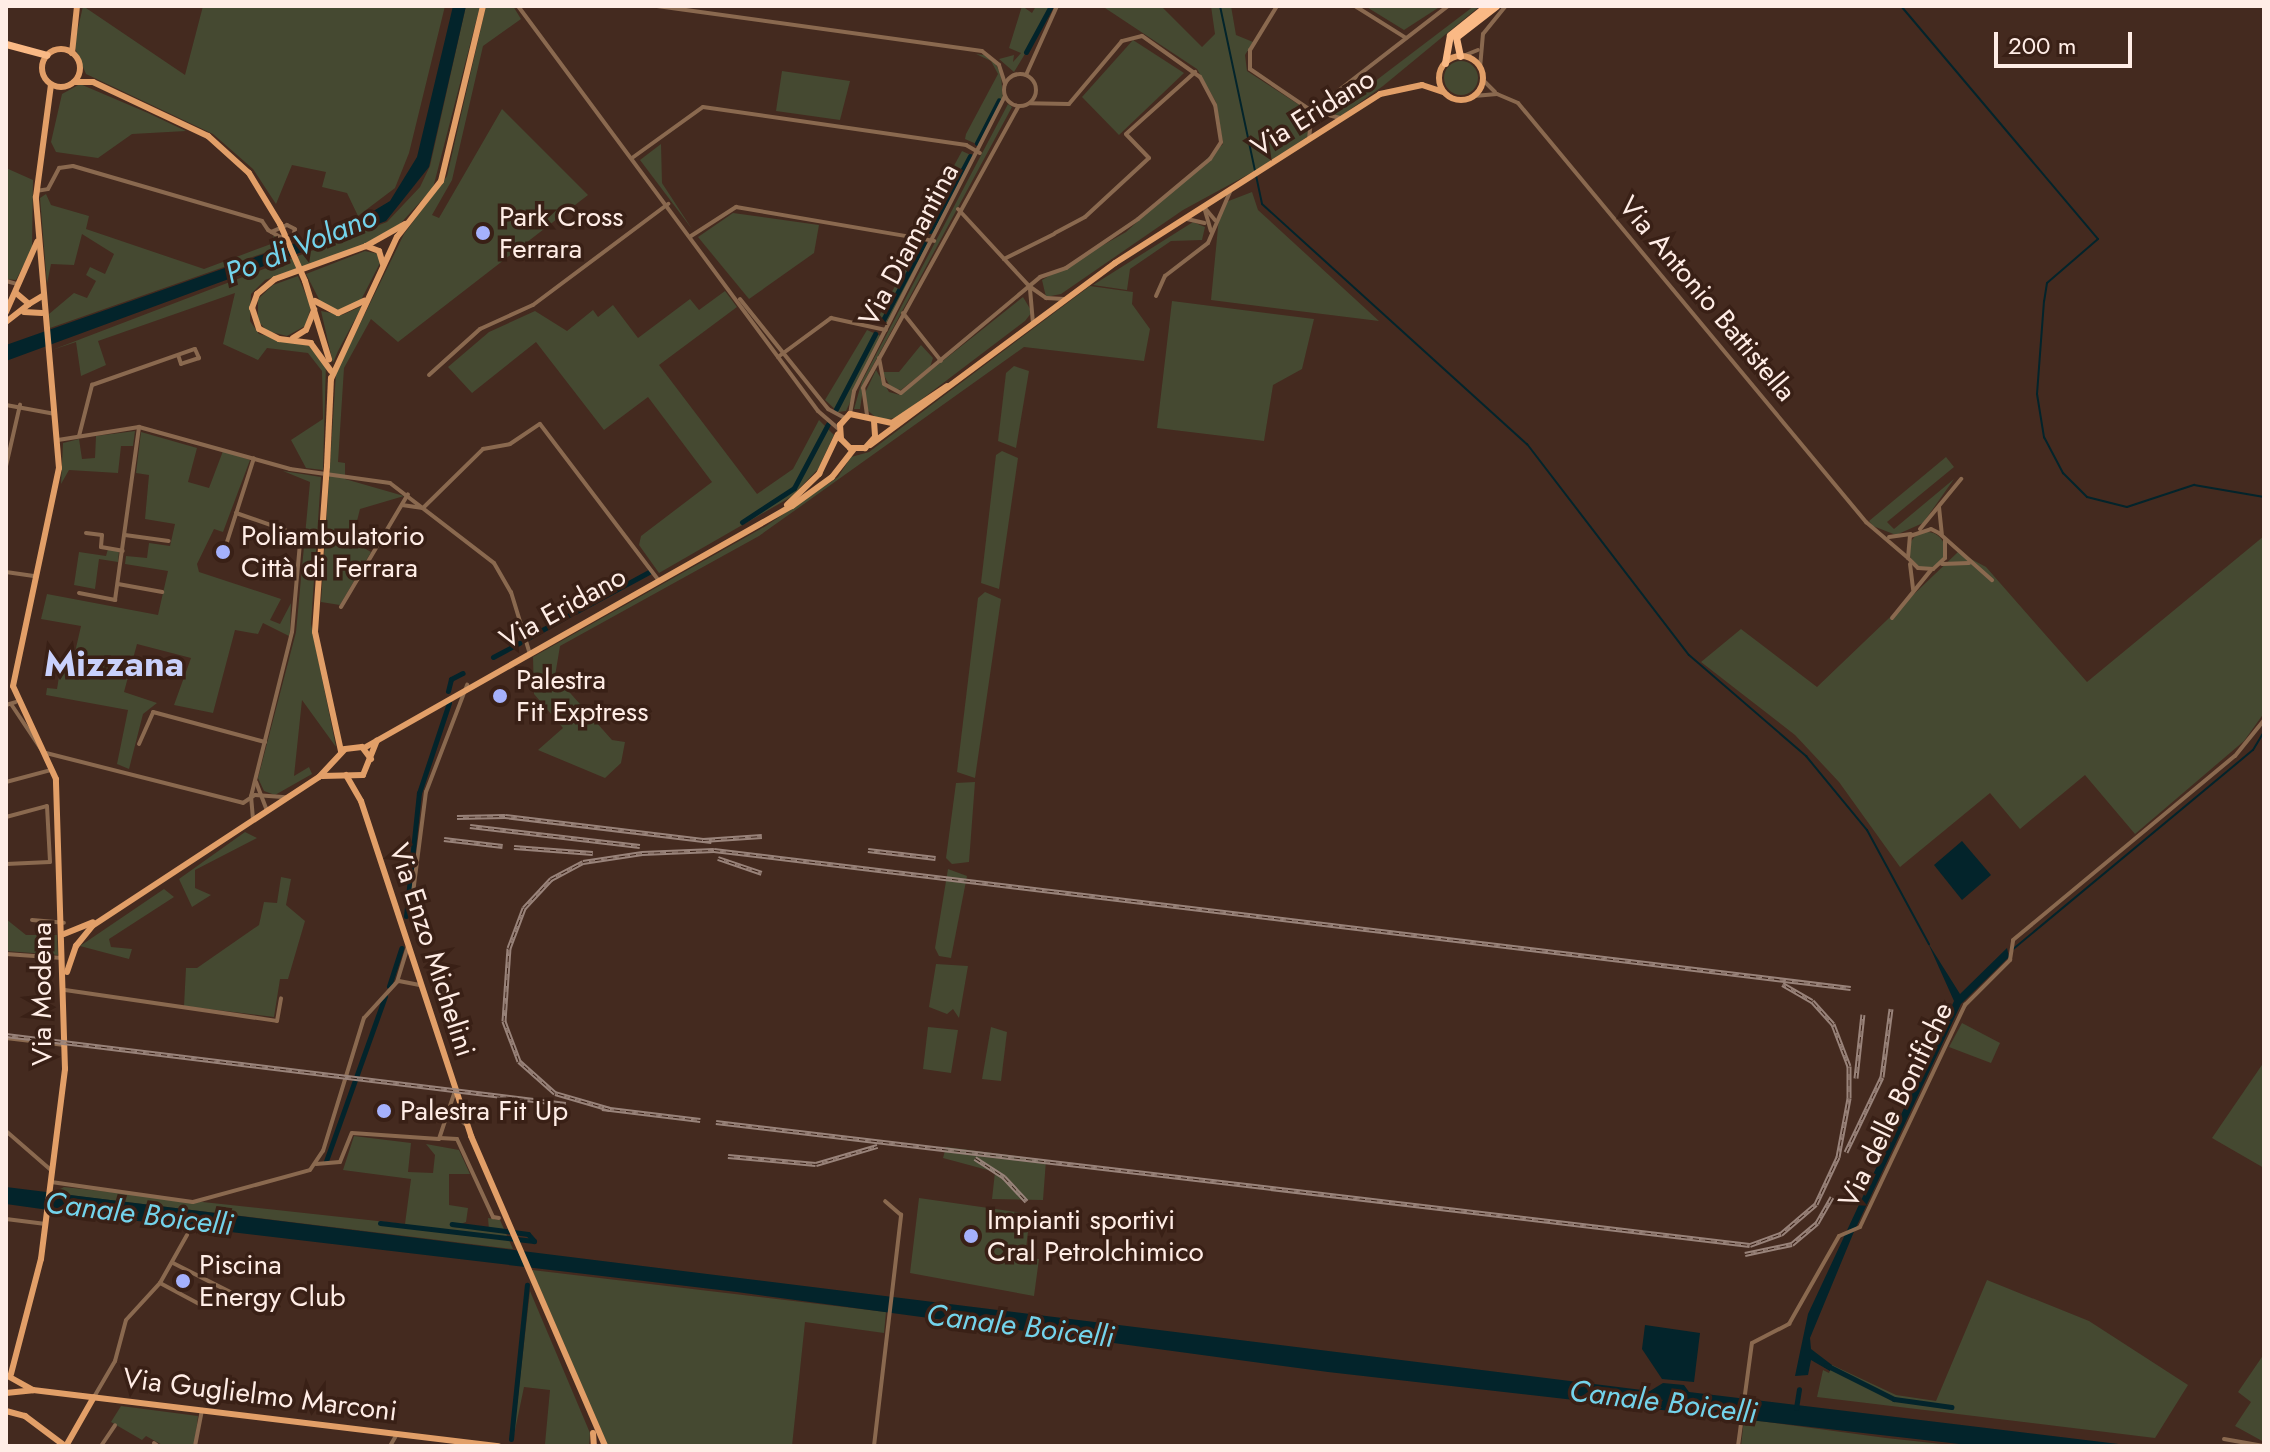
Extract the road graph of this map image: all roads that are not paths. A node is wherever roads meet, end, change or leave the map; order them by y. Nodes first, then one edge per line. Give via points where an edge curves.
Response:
1 (77, 6) edge
2 (518, 6) edge
3 (657, 6) edge
4 (1057, 6) edge
5 (1277, 6) edge
6 (1355, 6) edge
7 (1448, 6) edge
8 (1486, 6) edge
9 (1496, 6) edge
10 (1506, 6) edge
11 (483, 7) edge
12 (70, 33) junction
13 (1406, 38) junction
14 (6, 44) edge
15 (1479, 48) junction
16 (59, 49) junction
17 (72, 53) junction
18 (29, 54) junction
19 (47, 55) junction
20 (1461, 56) junction
21 (1445, 63) junction
22 (999, 65) junction
23 (80, 66) junction
24 (42, 68) junction
25 (1480, 68) junction
26 (1195, 72) junction
27 (1439, 73) junction
28 (1015, 75) junction
29 (1026, 75) junction
30 (1483, 80) junction
31 (74, 82) junction
32 (93, 82) junction
33 (1005, 84) junction
34 (51, 85) junction
35 (1422, 85) junction
36 (64, 87) junction
37 (1036, 89) junction
38 (1443, 92) junction
39 (1497, 94) junction
40 (1005, 96) junction
41 (1474, 96) junction
42 (54, 101) junction
43 (1046, 102) junction
44 (1030, 103) junction
45 (1018, 107) junction
46 (1312, 111) junction
47 (1320, 115) junction
48 (1347, 117) junction
49 (1314, 119) junction
50 (1324, 133) junction
51 (1307, 144) junction
52 (980, 153) junction
53 (632, 158) junction
54 (36, 191) junction
55 (1230, 191) junction
56 (668, 204) junction
57 (1204, 207) junction
58 (958, 209) junction
59 (414, 217) junction
60 (1185, 218) junction
61 (1215, 220) junction
62 (1207, 224) junction
63 (271, 232) junction
64 (1212, 233) junction
65 (38, 234) junction
66 (691, 236) junction
67 (934, 241) junction
68 (393, 245) junction
69 (366, 246) junction
70 (1004, 259) junction
71 (383, 266) junction
72 (25, 276) junction
73 (6, 281) edge
74 (43, 283) junction
75 (17, 284) junction
76 (1029, 286) junction
77 (371, 291) junction
78 (309, 292) junction
79 (16, 293) junction
80 (44, 295) junction
81 (1156, 296) dead end
82 (738, 298) junction
83 (1064, 299) junction
84 (31, 304) junction
85 (314, 307) junction
86 (6, 312) edge
87 (903, 312) junction
88 (20, 313) junction
89 (45, 319) junction
90 (6, 322) edge
91 (1033, 322) junction
92 (910, 328) junction
93 (886, 330) junction
94 (893, 331) junction
95 (290, 340) junction
96 (785, 352) junction
97 (178, 355) junction
98 (778, 357) junction
99 (879, 358) junction
100 (941, 361) junction
101 (331, 375) junction
102 (429, 375) dead end
103 (950, 385) junction
104 (6, 405) edge
105 (20, 405) junction
106 (825, 406) junction
107 (818, 411) junction
108 (55, 414) junction
109 (867, 415) junction
110 (847, 416) junction
111 (874, 421) junction
112 (139, 427) junction
113 (839, 430) junction
114 (79, 436) junction
115 (58, 440) junction
116 (870, 445) junction
117 (854, 449) junction
118 (254, 458) junction
119 (6, 466) edge
120 (1961, 479) dead end
121 (408, 494) junction
122 (1939, 504) junction
123 (402, 505) junction
124 (425, 508) junction
125 (236, 513) junction
126 (768, 519) junction
127 (1916, 532) junction
128 (86, 533) dead end
129 (125, 535) junction
130 (1883, 536) junction
131 (1944, 538) junction
132 (169, 541) dead end
133 (226, 545) dead end
134 (123, 551) junction
135 (1909, 560) junction
136 (1973, 563) junction
137 (1940, 565) junction
138 (1933, 569) junction
139 (6, 572) edge
140 (34, 576) junction
141 (657, 579) junction
142 (1992, 580) dead end
143 (118, 584) junction
144 (162, 592) dead end
145 (79, 593) dead end
146 (1913, 593) junction
147 (341, 607) dead end
148 (1892, 618) dead end
149 (527, 648) junction
150 (467, 685) junction
151 (11, 704) edge
152 (2264, 720) edge
153 (336, 722) junction
154 (380, 738) junction
155 (265, 742) junction
156 (139, 744) dead end
157 (356, 745) junction
158 (364, 748) junction
159 (45, 750) junction
160 (340, 755) junction
161 (371, 759) junction
162 (54, 769) junction
163 (365, 773) junction
164 (345, 774) junction
165 (319, 777) junction
166 (255, 780) junction
167 (6, 782) edge
168 (251, 796) junction
169 (263, 796) junction
170 (289, 797) junction
171 (361, 801) junction
172 (253, 804) junction
173 (267, 811) junction
174 (58, 816) junction
175 (6, 817) edge
176 (48, 817) junction
177 (252, 821) junction
178 (60, 861) junction
179 (50, 862) junction
180 (6, 864) edge
181 (413, 893) dead end
182 (63, 909) junction
183 (32, 920) dead end
184 (101, 920) junction
185 (64, 923) junction
186 (79, 926) junction
187 (86, 931) junction
188 (64, 934) junction
189 (408, 946) junction
190 (6, 954) edge
191 (64, 958) junction
192 (397, 982) junction
193 (420, 985) junction
194 (65, 987) junction
195 (281, 998) dead end
196 (6, 1038) edge
197 (65, 1045) junction
198 (455, 1091) junction
199 (446, 1111) junction
200 (467, 1124) junction
201 (6, 1131) edge
202 (440, 1138) junction
203 (316, 1164) junction
204 (52, 1171) junction
205 (51, 1182) junction
206 (885, 1201) dead end
207 (499, 1218) dead end
208 (6, 1219) edge
209 (46, 1224) junction
210 (187, 1235) dead end
211 (173, 1263) junction
212 (160, 1283) junction
213 (246, 1300) dead end
214 (199, 1304) dead end
215 (8, 1375) edge
216 (19, 1379) junction
217 (33, 1390) junction
218 (18, 1391) junction
219 (6, 1394) edge
220 (94, 1397) junction
221 (202, 1410) junction
222 (6, 1411) edge
223 (591, 1422) junction
224 (115, 1425) dead end
225 (397, 1434) junction
226 (2224, 1439) dead end
227 (601, 1444) edge
228 (2250, 1445) edge
229 (65, 1446) edge
230 (101, 1446) edge
231 (195, 1446) edge
232 (390, 1446) edge
233 (495, 1446) edge
234 (594, 1446) edge
235 (874, 1446) edge
236 (1738, 1446) edge
237 (2263, 1446) edge

1 - 12 main road
2 - 53 street
3 - 22 street via 982,51
4 - 29 street
5 - 46 street via 1250,50 1249,66
6 - 13 street
7 - 13 street
8 - 21 highway via 1448,37
9 - 20 highway via 1456,37
10 - 15 street via 1484,31
11 - 59 main road via 447,165
12 - 16 main road
12 - 17 main road
13 - 46 street
14 - 18 highway
15 - 20 street
15 - 25 street
16 - 17 main road
16 - 19 main road
17 - 23 main road
18 - 19 highway
18 - 24 highway
19 - 24 main road
20 - 21 main road
20 - 25 main road
21 - 27 main road, Via Eridano
22 - 28 street
22 - 33 street, Via Diamantina
23 - 31 main road
23 - 32 main road
24 - 34 main road
25 - 30 main road
26 - 43 street via 1148,39 1133,36 1071,103
26 - 70 street via 1126,134 1149,158 1085,217
26 - 76 street via 1216,109 1221,140 1216,153 1123,231
27 - 35 main road, Via Eridano
27 - 38 main road
28 - 29 street
28 - 33 street
29 - 37 street
30 - 39 street, Via Antonio Battistella
30 - 41 main road
31 - 32 main road
31 - 36 main road
32 - 78 main road, bridge via 217,142 253,178
33 - 40 street, Via Diamantina
34 - 36 main road
34 - 42 main road, Via Modena
35 - 38 main road, Via Eridano
35 - 48 main road, Via Eridano via 1390,89
36 - 42 main road, Via Modena
37 - 43 street
37 - 44 street
38 - 41 main road, Via Eridano via 1457,100
39 - 41 street
39 - 130 street, Via Antonio Battistella via 1521,106
40 - 45 street
40 - 52 street, Via Diamantina
42 - 54 main road, Via Modena
43 - 44 street
44 - 45 street
45 - 58 street, Via Diamantina
46 - 47 street
46 - 49 street
47 - 48 street
47 - 50 street
48 - 50 main road, Via Eridano
49 - 50 street
49 - 51 street
50 - 51 main road, Via Eridano
51 - 55 main road, Via Eridano
52 - 53 street via 966,145 703,107
52 - 67 street, Via Diamantina
53 - 56 street
54 - 63 street via 48,189 59,168 73,166 262,221
54 - 65 main road, Via Modena
55 - 57 main road, Via Eridano
55 - 61 street
56 - 66 street
56 - 102 street via 533,305 480,329
57 - 60 main road, Via Eridano
57 - 61 street
57 - 62 street
58 - 70 street
58 - 87 street, Via Diamantina
59 - 68 main road
59 - 69 main road
60 - 62 street
60 - 83 main road, Via Eridano
61 - 64 street
62 - 64 street
63 - 63 street via 289,237 295,229 287,225
64 - 81 street via 1201,252 1165,276
65 - 72 main road, Via Modena
65 - 74 main road, Via Modena
66 - 67 street via 732,207
66 - 82 street
67 - 93 street, Via Diamantina
68 - 69 main road
68 - 71 main road
69 - 71 main road via 379,251
69 - 95 main road via 262,288 254,301 255,323 266,335
70 - 76 street
71 - 77 main road
72 - 74 main road
72 - 75 main road, Via Modena
73 - 75 street
74 - 80 main road, Via Modena
75 - 79 main road
76 - 83 street via 1046,298
76 - 91 street
76 - 100 street
77 - 78 main road via 356,308 338,313 322,308
77 - 101 main road
78 - 85 main road
79 - 84 main road
79 - 86 main road
80 - 84 main road
80 - 89 main road, Via Modena
82 - 96 street
82 - 98 street
83 - 91 main road, Via Eridano
84 - 88 main road
84 - 89 main road
85 - 95 main road via 306,330
85 - 101 main road
87 - 92 street
87 - 94 street, Via Diamantina
88 - 89 main road
88 - 90 main road
89 - 108 main road, Via Modena
91 - 103 main road, Via Eridano
92 - 94 street
92 - 100 street
93 - 96 street via 831,318
93 - 110 street, Via Diamantina
94 - 99 street, Via Diamantina
95 - 101 main road via 316,346
96 - 98 street
96 - 106 street
97 - 97 street via 195,349 199,358 181,364
97 - 114 street via 92,385
98 - 107 street
99 - 100 street via 882,380 898,394
99 - 109 street, Via Diamantina via 862,392
101 - 153 main road, bridge via 315,632
103 - 111 main road, Via Eridano via 892,423
103 - 116 main road, Via Eridano
104 - 105 street
105 - 108 street
105 - 119 street
106 - 107 street
106 - 110 street
107 - 113 street
108 - 115 main road, Via Modena
109 - 110 main road
109 - 111 main road
110 - 113 main road, Via Eridano
111 - 116 main road
112 - 114 street
112 - 118 street
112 - 129 street
113 - 117 main road
113 - 126 main road, Via Eridano via 815,480
114 - 115 street
115 - 140 main road, Via Modena via 56,493
116 - 117 main road, Via Eridano
117 - 126 main road, Via Eridano via 832,477
118 - 121 street via 300,471 382,481
118 - 125 street
120 - 122 street
121 - 123 street
121 - 124 street
122 - 127 street
122 - 131 street
123 - 124 street
123 - 147 street
124 - 141 street via 483,449 513,442 535,425 546,429
124 - 149 street via 494,563 514,600
125 - 133 street
125 - 155 street via 285,530 300,543 292,632
126 - 141 main road, Via Eridano
127 - 130 street
127 - 131 street
127 - 135 street
128 - 134 street via 102,535 101,547
129 - 132 street
129 - 134 street
130 - 135 street, Via Antonio Battistella
131 - 136 street
131 - 137 street
134 - 143 street
135 - 138 street, Via Antonio Battistella
135 - 146 street
136 - 137 street
136 - 142 street
137 - 138 street
138 - 146 street
139 - 140 street
140 - 151 main road, Via Modena
141 - 149 main road, Via Eridano
143 - 144 street
143 - 145 street via 115,600
146 - 148 street
149 - 150 main road, Via Eridano
150 - 154 main road, Via Eridano
150 - 181 street via 426,792
151 - 159 main road, Via Modena
152 - 236 street, Via delle Bonifiche via 2235,756 2011,946 2012,957 1963,1008 1857,1229 1841,1234 1789,1324 1752,1343
153 - 157 main road
153 - 160 main road
154 - 158 main road, Via Eridano
154 - 161 main road
155 - 156 street via 153,712
155 - 166 street
157 - 158 main road
157 - 160 main road
158 - 161 main road
159 - 162 main road, Via Modena
159 - 168 street via 238,802
160 - 164 main road
160 - 165 main road
161 - 163 main road
162 - 167 street
162 - 174 main road, Via Modena
163 - 164 main road
163 - 171 main road, Via Enzo Michelini
164 - 165 main road
164 - 171 main road, Via Enzo Michelini
165 - 170 main road
166 - 168 street
166 - 169 street
168 - 169 street
168 - 172 street
169 - 170 street
169 - 173 street
170 - 173 main road
171 - 189 main road, Via Enzo Michelini
172 - 173 street
172 - 177 street
173 - 177 main road
174 - 176 street
174 - 178 main road, Via Modena
175 - 176 street via 47,806
176 - 179 street
177 - 184 main road
178 - 179 street
178 - 182 main road, Via Modena
179 - 180 street
182 - 185 main road, Via Modena
182 - 186 main road
183 - 185 street
184 - 186 main road
184 - 187 main road
185 - 188 main road, Via Modena
186 - 188 main road
187 - 188 main road
187 - 194 main road
188 - 191 main road, Via Modena
189 - 192 street
189 - 193 main road, Via Enzo Michelini
190 - 191 street
191 - 194 main road, Via Modena
192 - 193 street
192 - 203 street via 364,1018
193 - 198 main road, Via Enzo Michelini
194 - 195 street via 277,1021
194 - 197 main road, Via Modena
196 - 197 street
197 - 204 main road, Via Modena
198 - 199 street
198 - 200 main road, Via Enzo Michelini
199 - 200 street
199 - 202 street
200 - 223 main road, Via Enzo Michelini
201 - 204 street
202 - 203 street via 352,1133 340,1162
202 - 207 street via 457,1139 493,1217
203 - 205 street via 302,1174 193,1202
204 - 205 main road, Via Modena
205 - 209 main road, Via Modena
206 - 235 street via 900,1219
208 - 209 street
209 - 215 main road, Via Modena
210 - 211 street
211 - 212 street
211 - 213 street
212 - 214 street
212 - 220 street via 126,1320 115,1361
215 - 216 main road, Via Modena
216 - 217 main road
216 - 218 main road
217 - 218 main road
217 - 220 main road, Via Guglielmo Marconi
218 - 219 main road
220 - 221 main road, Via Guglielmo Marconi
220 - 229 main road
221 - 225 main road, Via Guglielmo Marconi
221 - 231 street
222 - 229 main road via 25,1416
223 - 227 main road, Via Enzo Michelini
223 - 234 main road, Via Enzo Michelini
224 - 230 street
225 - 232 street
225 - 233 main road, Via Guglielmo Marconi
226 - 228 street
228 - 237 street

